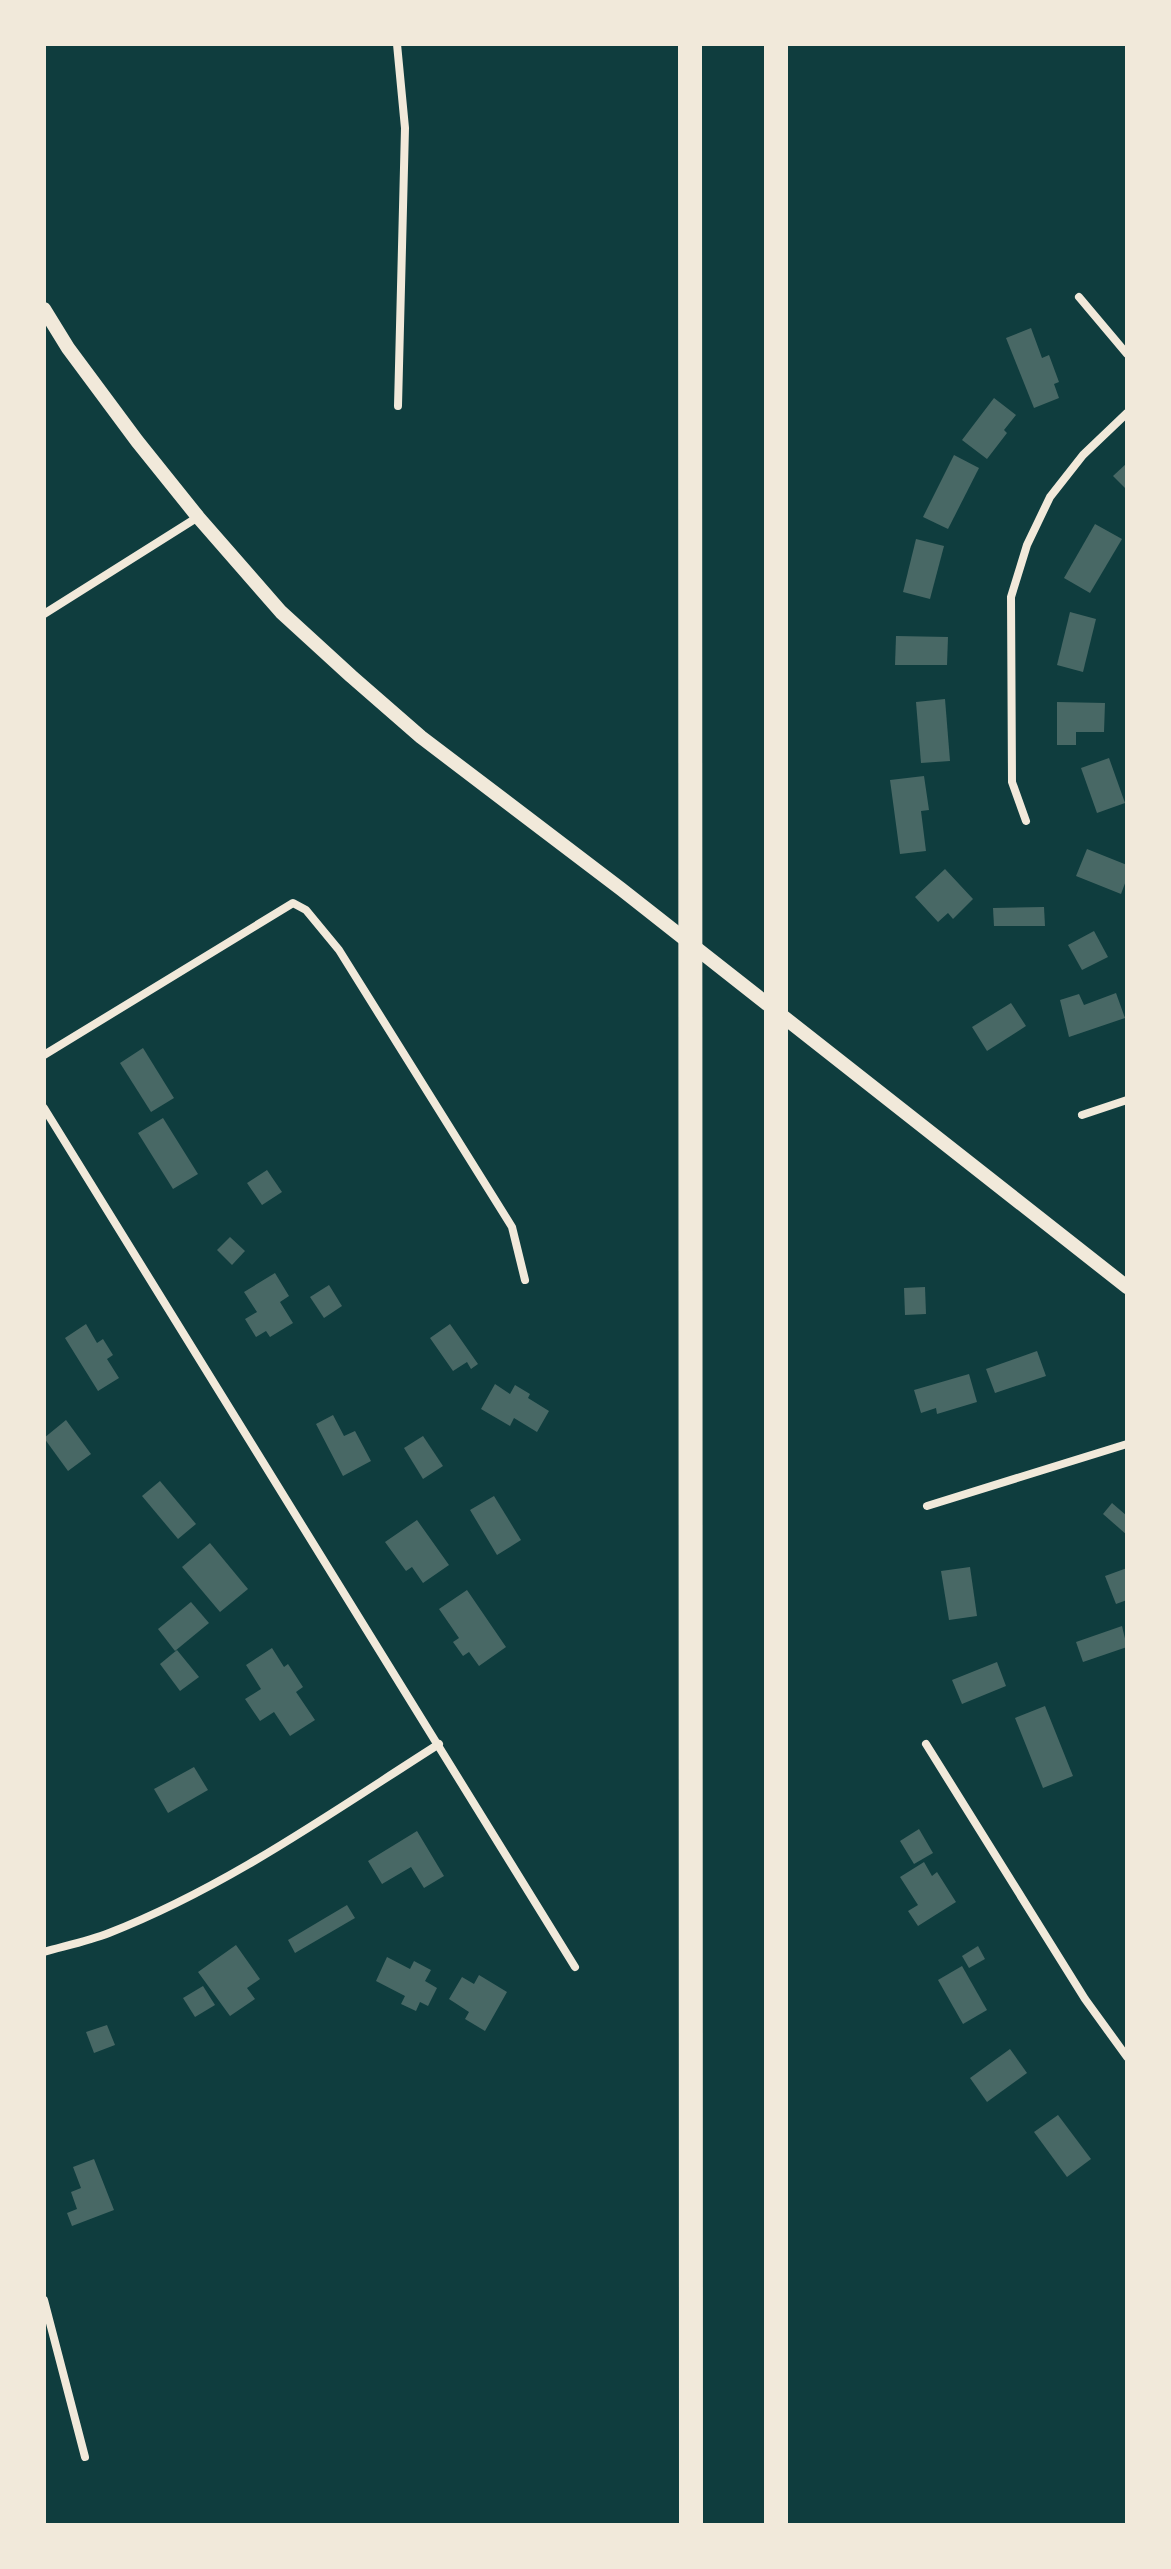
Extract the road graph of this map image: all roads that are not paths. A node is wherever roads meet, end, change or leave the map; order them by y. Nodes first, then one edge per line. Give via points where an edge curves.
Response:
1 (397, 44) edge
2 (690, 44) edge
3 (776, 44) edge
4 (1079, 297) dead end
5 (44, 309) edge
6 (1127, 354) edge
7 (398, 406) dead end
8 (1127, 413) edge
9 (198, 517) junction
10 (44, 614) edge
11 (1026, 821) dead end
12 (44, 1055) edge
13 (1127, 1100) edge
14 (44, 1108) edge
15 (1082, 1115) dead end
16 (525, 1280) dead end
17 (1127, 1287) edge
18 (1127, 1444) edge
19 (927, 1506) dead end
20 (439, 1744) junction
21 (926, 1744) dead end
22 (44, 1952) edge
23 (575, 1967) dead end
24 (1127, 2057) edge
25 (44, 2300) edge
26 (85, 2457) dead end
27 (691, 2525) edge
28 (776, 2525) edge

1 - 7 street via 405,128
2 - 27 highway
3 - 28 highway
4 - 6 street
5 - 9 street
8 - 11 street via 1083,455 1050,497 1011,597 1012,782
9 - 10 street
9 - 17 street via 281,612 421,737
12 - 16 street via 293,903 306,910 339,950 512,1227
13 - 15 street
14 - 20 street
18 - 19 street
20 - 22 street via 270,1852 163,1910 105,1935
20 - 23 street
21 - 24 street via 1085,1999
25 - 26 street

